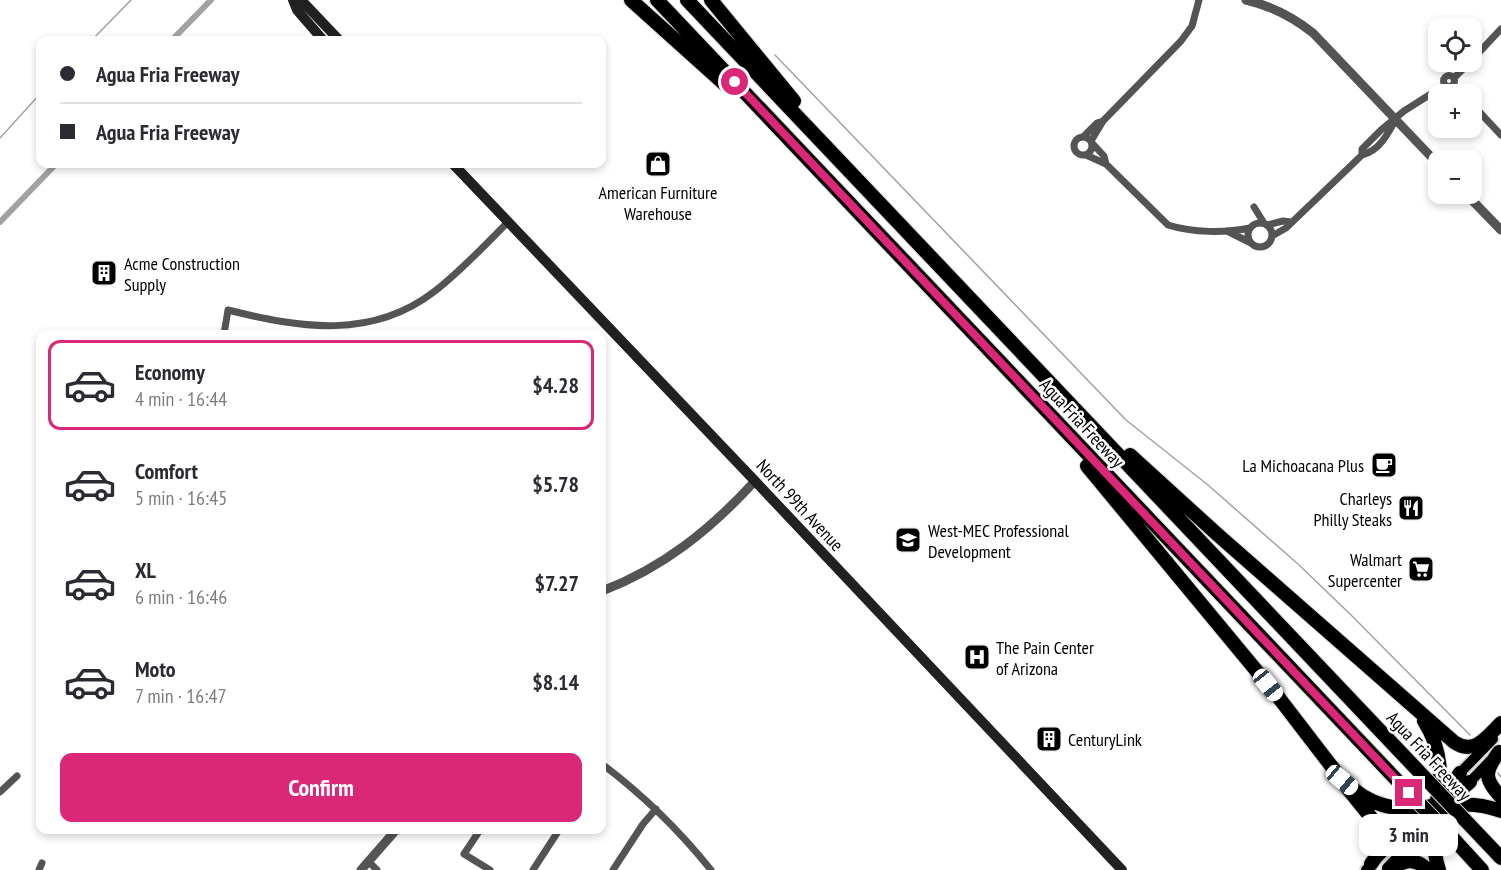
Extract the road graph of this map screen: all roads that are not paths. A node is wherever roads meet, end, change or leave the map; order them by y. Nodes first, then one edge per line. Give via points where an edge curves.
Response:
1 (295, 0) edge
2 (631, 0) edge
3 (657, 0) edge
4 (687, 0) edge
5 (711, 0) edge
6 (1199, 0) edge
7 (1246, 0) edge
8 (1501, 29) edge
9 (320, 36) edge
10 (335, 36) edge
11 (1482, 49) edge
12 (1461, 72) edge
13 (1451, 82) joint
14 (1482, 115) edge
15 (1396, 119) junction
16 (1104, 121) junction
17 (1501, 135) edge
18 (1083, 136) junction
19 (1091, 142) junction
20 (1428, 153) edge
21 (1086, 155) junction
22 (839, 160) junction
23 (1106, 164) junction
24 (457, 168) edge
25 (823, 176) junction
26 (1476, 204) edge
27 (509, 221) junction
28 (1291, 222) junction
29 (1265, 224) junction
30 (1252, 226) junction
31 (1501, 230) edge
32 (1227, 231) junction
33 (1272, 236) junction
34 (1251, 243) junction
35 (225, 330) edge
36 (1041, 372) junction
37 (1024, 387) junction
38 (755, 481) junction
39 (606, 589) edge
40 (1411, 707) junction
41 (1501, 723) edge
42 (1501, 730) edge
43 (1500, 751) edge
44 (606, 768) edge
45 (17, 776) dead end
46 (1465, 778) junction
47 (1342, 780) junction
48 (0, 792) edge
49 (1501, 797) edge
50 (1437, 807) junction
51 (656, 809) junction
52 (1501, 812) edge
53 (393, 834) edge
54 (477, 834) edge
55 (556, 834) edge
56 (1409, 835) junction
57 (1501, 858) edge
58 (369, 862) junction
59 (1369, 867) edge
60 (706, 868) edge
61 (361, 870) edge
62 (377, 870) edge
63 (490, 870) edge
64 (533, 870) edge
65 (614, 870) edge
66 (1122, 870) edge
67 (1385, 870) edge
68 (1391, 870) edge
69 (1428, 870) edge
70 (1439, 870) edge
71 (1482, 870) edge

1 - 9 main road via 297,10
1 - 10 main road via 303,2
2 - 25 highway
3 - 25 highway, Agua Fria Freeway
4 - 22 highway, Agua Fria Freeway
5 - 22 highway
6 - 16 street via 1192,26 1181,41
7 - 15 street via 1276,9 1305,26
8 - 11 street
12 - 13 street
13 - 15 street
14 - 17 street
15 - 20 street
15 - 28 street via 1362,148 1362,155
16 - 18 street
16 - 19 street
18 - 19 street
18 - 21 street via 1076,139 1073,147 1078,154
19 - 21 street
19 - 23 street
21 - 23 street
22 - 36 highway, Agua Fria Freeway
23 - 32 street via 1168,225
24 - 27 main road, North 99th Avenue
25 - 37 highway, Agua Fria Freeway
26 - 31 street
27 - 35 street via 434,292 383,318 318,327 228,310
27 - 38 main road, North 99th Avenue
28 - 29 street
28 - 33 street
29 - 30 street
29 - 30 street via 1254,207
29 - 33 street
30 - 32 street
30 - 34 street via 1248,237
32 - 34 street
33 - 34 street via 1262,247
36 - 40 highway
36 - 57 highway, Agua Fria Freeway, bridge
37 - 47 highway via 1286,706
37 - 71 highway, Agua Fria Freeway, bridge
38 - 39 street via 676,553 650,570
38 - 66 main road, North 99th Avenue
40 - 41 highway via 1465,748 1480,744
40 - 50 highway via 1431,732 1436,747
42 - 46 main road
43 - 46 main road
43 - 49 highway via 1487,776
44 - 51 street
45 - 48 street
46 - 50 highway
47 - 50 highway via 1363,797 1382,805
47 - 59 highway via 1381,835 1380,851
50 - 52 highway via 1473,805
50 - 56 highway via 1427,823
50 - 70 highway via 1434,844
51 - 60 street
51 - 65 street
53 - 58 street
54 - 63 street via 464,854
55 - 64 street
56 - 59 main road
56 - 67 main road
58 - 61 street
58 - 62 street
68 - 69 highway via 1409,861

